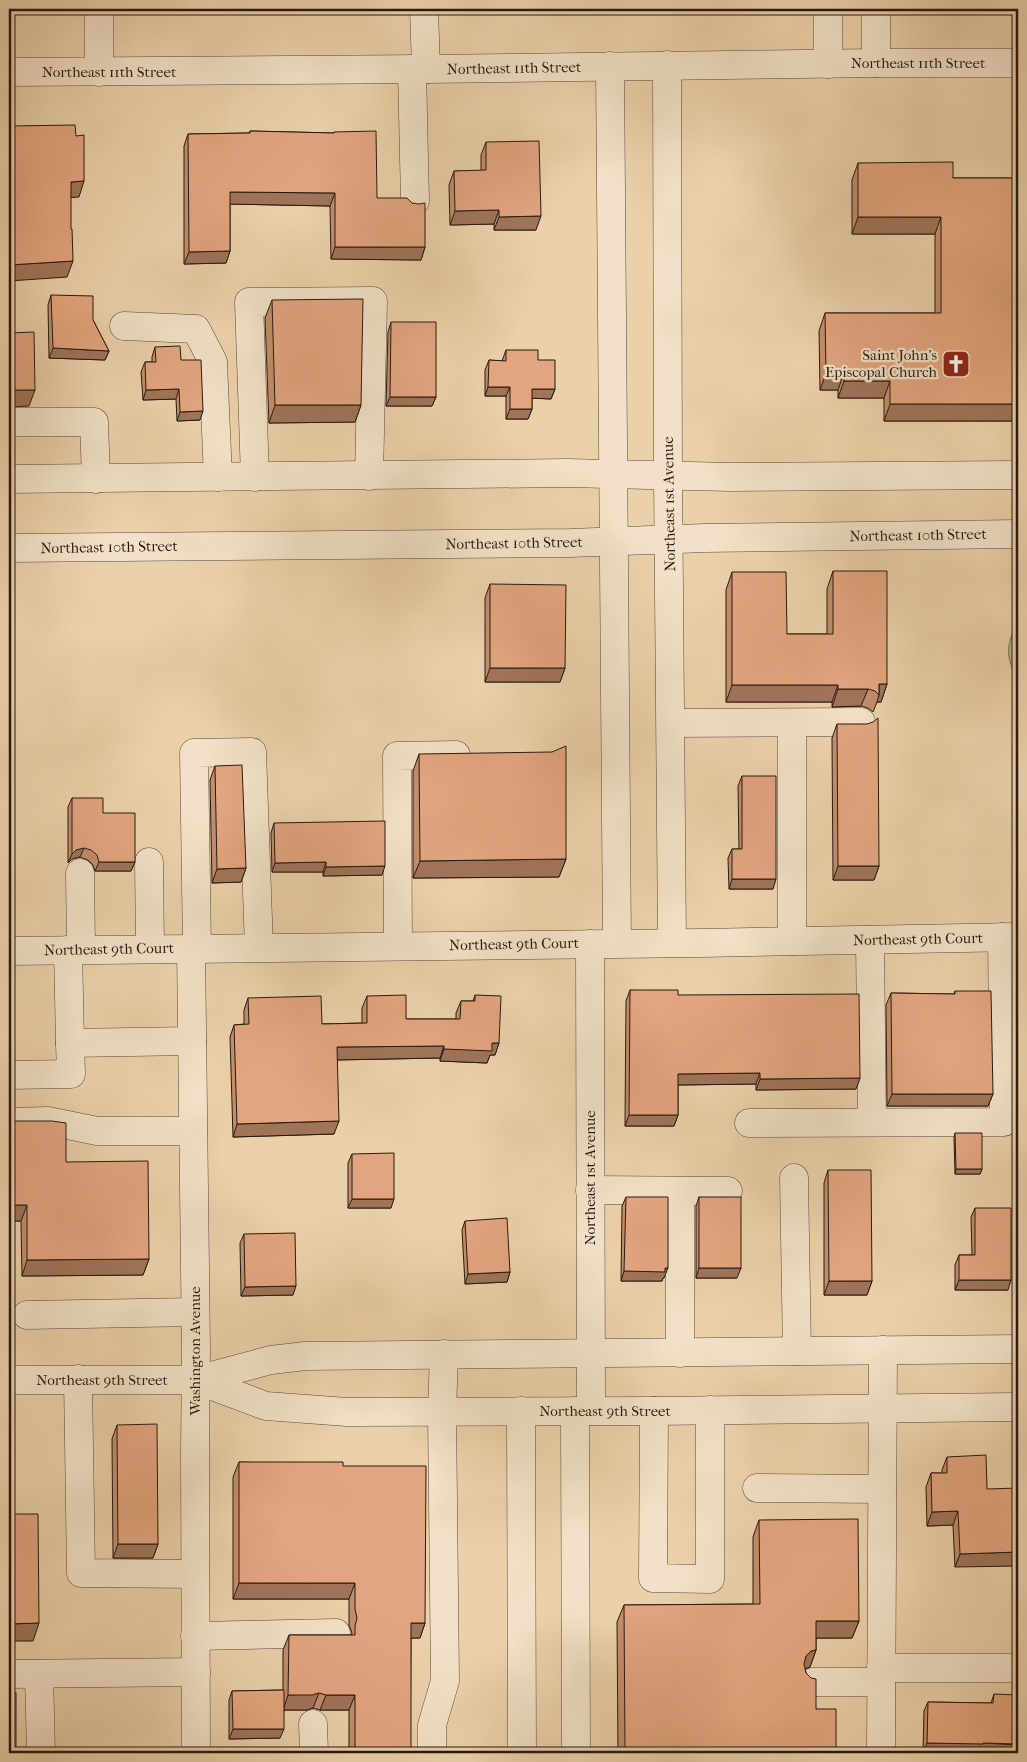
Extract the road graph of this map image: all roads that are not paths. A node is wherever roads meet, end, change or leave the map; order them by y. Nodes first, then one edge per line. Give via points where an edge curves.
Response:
1 (99, 9) edge
2 (424, 9) edge
3 (828, 9) edge
4 (876, 9) edge
5 (876, 63) junction
6 (1018, 63) edge
7 (828, 64) junction
8 (667, 65) junction
9 (610, 66) junction
10 (419, 69) junction
11 (9, 72) edge
12 (99, 72) junction
13 (415, 201) edge
14 (124, 326) dead end
15 (9, 422) edge
16 (612, 474) junction
17 (1018, 475) edge
18 (369, 476) junction
19 (668, 476) junction
20 (218, 477) junction
21 (255, 477) junction
22 (96, 479) junction
23 (9, 480) edge
24 (1018, 534) edge
25 (669, 540) junction
26 (613, 541) junction
27 (9, 548) edge
28 (861, 722) edge
29 (671, 723) junction
30 (792, 734) dead end
31 (476, 755) edge
32 (149, 862) dead end
33 (80, 873) dead end
34 (1010, 937) edge
35 (870, 940) junction
36 (792, 941) junction
37 (617, 943) junction
38 (672, 943) junction
39 (590, 944) junction
40 (398, 946) junction
41 (259, 947) junction
42 (194, 948) junction
43 (150, 949) junction
44 (74, 950) junction
45 (9, 951) edge
46 (192, 1041) junction
47 (70, 1043) junction
48 (9, 1075) edge
49 (9, 1122) edge
50 (872, 1122) junction
51 (749, 1123) dead end
52 (193, 1131) junction
53 (794, 1178) dead end
54 (590, 1190) junction
55 (680, 1191) junction
56 (728, 1191) dead end
57 (196, 1312) junction
58 (27, 1315) dead end
59 (1018, 1349) edge
60 (883, 1350) junction
61 (797, 1351) junction
62 (591, 1353) junction
63 (680, 1353) junction
64 (444, 1354) junction
65 (78, 1379) junction
66 (9, 1380) edge
67 (196, 1380) junction
68 (1018, 1407) edge
69 (883, 1408) junction
70 (710, 1410) junction
71 (521, 1411) junction
72 (583, 1411) junction
73 (654, 1411) junction
74 (442, 1412) junction
75 (757, 1488) dead end
76 (882, 1489) junction
77 (196, 1574) junction
78 (336, 1633) edge
79 (196, 1636) junction
80 (1010, 1668) dead end
81 (196, 1672) junction
82 (9, 1674) edge
83 (39, 1674) junction
84 (881, 1675) junction
85 (813, 1682) edge
86 (313, 1724) dead end
87 (41, 1753) edge
88 (196, 1753) edge
89 (314, 1753) edge
90 (432, 1753) edge
91 (522, 1753) edge
92 (576, 1753) edge
93 (881, 1753) edge

1 - 12 street
2 - 10 street
3 - 7 street
4 - 5 street
5 - 6 street, Northeast 11th Street
5 - 7 street, Northeast 11th Street
7 - 8 street, Northeast 11th Street
8 - 9 street, Northeast 11th Street
8 - 19 street, Northeast 1st Avenue
9 - 10 street, Northeast 11th Street
9 - 16 street
10 - 12 street, Northeast 11th Street
10 - 13 street
11 - 12 street, Northeast 11th Street
14 - 20 street via 196,329 213,362
15 - 22 street via 94,422
16 - 18 street
16 - 19 street
16 - 26 street
17 - 19 street
18 - 21 street
18 - 21 street via 373,301 249,302
19 - 25 street, Northeast 1st Avenue
20 - 21 street
20 - 22 street
22 - 23 street
24 - 25 street, Northeast 10th Street
25 - 26 street, Northeast 10th Street
25 - 29 street, Northeast 1st Avenue
26 - 27 street, Northeast 10th Street
26 - 37 street
28 - 29 street
29 - 38 street, Northeast 1st Avenue
30 - 36 street
31 - 40 street via 397,756
32 - 43 street
33 - 44 street
34 - 35 street, Northeast 9th Court
34 - 50 street via 1004,1122
35 - 36 street, Northeast 9th Court
35 - 50 street
36 - 38 street, Northeast 9th Court
37 - 38 street, Northeast 9th Court
37 - 39 street, Northeast 9th Court
39 - 40 street, Northeast 9th Court
39 - 54 street, Northeast 1st Avenue
40 - 41 street, Northeast 9th Court
41 - 42 street, Northeast 9th Court
41 - 42 street, Washington Avenue via 252,752 194,753
42 - 43 street, Northeast 9th Court
42 - 46 street, Washington Avenue
43 - 44 street, Northeast 9th Court
44 - 45 street, Northeast 9th Court
44 - 47 street
46 - 47 street
46 - 52 street, Washington Avenue
47 - 48 street via 71,1074
49 - 52 street via 48,1121 97,1131
50 - 51 street
52 - 57 street, Washington Avenue
53 - 61 street
54 - 55 street
54 - 62 street, Northeast 1st Avenue
55 - 56 street
55 - 63 street
57 - 58 street
57 - 67 street, Washington Avenue
59 - 60 street, Northeast 9th Street
60 - 61 street, Northeast 9th Street
60 - 69 street
61 - 63 street, Northeast 9th Street
62 - 63 street, Northeast 9th Street
62 - 64 street, Northeast 9th Street
62 - 72 street, Northeast 1st Avenue
64 - 67 street, Northeast 9th Street via 296,1357 271,1360
64 - 74 street
65 - 66 street, Northeast 9th Street
65 - 67 street, Northeast 9th Street
65 - 77 street via 81,1573
67 - 74 street, Northeast 9th Street via 266,1406 347,1412
67 - 77 street, Washington Avenue
68 - 69 street, Northeast 9th Street
69 - 70 street, Northeast 9th Street
69 - 76 street
70 - 73 street, Northeast 9th Street
70 - 73 street via 710,1579 653,1578
71 - 72 street, Northeast 9th Street
71 - 74 street, Northeast 9th Street
71 - 91 street
72 - 73 street, Northeast 9th Street
72 - 92 street, Northeast 1st Avenue
74 - 90 street via 445,1681 432,1725
75 - 76 street
76 - 84 street
77 - 79 street, Washington Avenue
78 - 79 street
79 - 81 street, Washington Avenue
80 - 84 street
81 - 83 street
81 - 88 street, Washington Avenue
82 - 83 street
83 - 87 street
84 - 85 street
84 - 93 street
86 - 89 street

